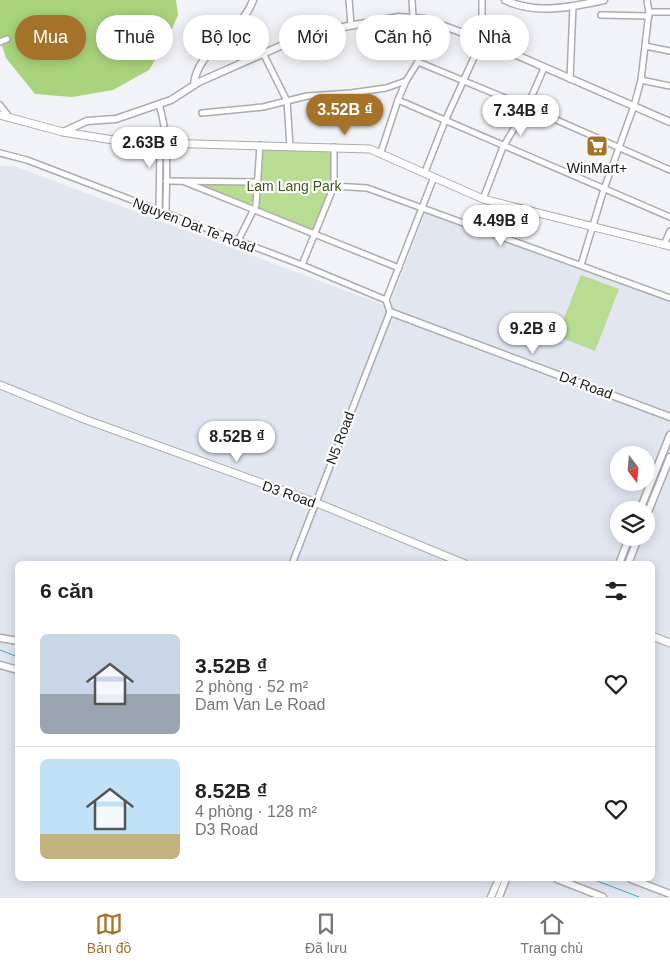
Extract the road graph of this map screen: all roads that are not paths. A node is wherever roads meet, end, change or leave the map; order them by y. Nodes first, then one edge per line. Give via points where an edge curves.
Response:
1 (253, 0) edge
2 (349, 0) edge
3 (412, 0) edge
4 (482, 0) edge
5 (505, 0) edge
6 (561, 0) edge
7 (604, 0) edge
8 (647, 0) edge
9 (573, 6) junction
10 (562, 8) junction
11 (670, 12) edge
12 (649, 14) junction
13 (246, 15) edge
14 (413, 15) edge
15 (482, 15) edge
16 (601, 15) dead end
17 (356, 24) edge
18 (351, 25) junction
19 (7, 39) dead end
20 (0, 42) edge
21 (645, 46) junction
22 (269, 50) edge
23 (670, 51) edge
24 (204, 60) edge
25 (248, 60) edge
26 (266, 60) edge
27 (473, 60) edge
28 (526, 60) edge
29 (418, 62) joint
30 (544, 68) junction
31 (570, 80) junction
32 (641, 80) junction
33 (406, 81) junction
34 (463, 81) junction
35 (194, 86) junction
36 (670, 86) edge
37 (398, 100) junction
38 (287, 101) junction
39 (159, 104) junction
40 (0, 105) edge
41 (634, 106) junction
42 (527, 107) junction
43 (202, 113) dead end
44 (0, 115) edge
45 (9, 118) junction
46 (445, 121) junction
47 (670, 122) edge
48 (63, 132) junction
49 (164, 141) junction
50 (260, 146) junction
51 (290, 147) junction
52 (334, 147) junction
53 (504, 147) junction
54 (618, 147) junction
55 (381, 152) junction
56 (0, 153) edge
57 (670, 170) edge
58 (425, 172) junction
59 (434, 177) junction
60 (166, 181) junction
61 (185, 182) junction
62 (258, 182) junction
63 (334, 186) junction
64 (604, 188) junction
65 (482, 199) junction
66 (422, 208) junction
67 (253, 209) junction
68 (159, 212) junction
69 (166, 214) junction
70 (670, 217) edge
71 (592, 227) junction
72 (670, 231) edge
73 (314, 234) junction
74 (238, 241) junction
75 (667, 246) edge
76 (302, 265) junction
77 (581, 265) junction
78 (399, 268) junction
79 (670, 298) edge
80 (386, 300) junction
81 (390, 312) junction
82 (0, 385) edge
83 (670, 416) edge
84 (670, 435) edge
85 (670, 457) edge
86 (644, 501) edge
87 (652, 501) edge
88 (317, 503) junction
89 (626, 546) edge
90 (635, 546) edge
91 (293, 561) edge
92 (458, 561) edge
93 (620, 561) edge
94 (629, 561) edge
95 (655, 637) edge
96 (0, 638) edge
97 (15, 641) edge
98 (670, 643) edge
99 (0, 665) edge
100 (15, 669) edge
101 (497, 881) edge
102 (505, 881) edge
103 (562, 881) edge
104 (636, 881) edge
105 (670, 894) edge
106 (491, 897) edge
107 (498, 897) edge
108 (603, 897) edge

1 - 13 street
2 - 18 street
3 - 14 street
4 - 15 street
5 - 10 street via 519,7
6 - 10 street
7 - 9 street
8 - 12 street
9 - 10 street
9 - 31 street
11 - 12 street
12 - 16 street
12 - 21 street
17 - 18 street
18 - 22 street via 310,33
19 - 20 street
21 - 23 street
21 - 32 street
24 - 35 street via 195,74
25 - 35 street
26 - 38 street
27 - 34 street
28 - 30 street
29 - 33 street
29 - 34 street
30 - 31 street
30 - 42 street
31 - 41 street
32 - 36 street
32 - 41 street
33 - 37 street
33 - 38 street via 386,88
34 - 42 street
34 - 46 street
35 - 39 street
37 - 46 street
37 - 55 street
38 - 43 street via 263,107
38 - 51 street
39 - 48 street via 116,119 87,121
39 - 49 street via 165,124
40 - 45 street
41 - 47 street
41 - 54 street
42 - 53 street
42 - 54 street
44 - 45 main road
45 - 48 main road
46 - 53 street
46 - 58 street
48 - 49 main road via 126,142
49 - 50 main road
49 - 60 street
49 - 68 street
50 - 51 main road
50 - 62 street
51 - 52 main road
52 - 55 main road
52 - 63 street
53 - 64 street
53 - 65 street
54 - 57 street
54 - 64 street
55 - 58 main road
56 - 68 street, Nguyen Dat Te Road
58 - 59 main road
59 - 65 main road
59 - 66 street
60 - 61 street
60 - 69 street
61 - 62 street
61 - 67 street
62 - 67 street
63 - 66 street via 367,188
63 - 73 street
64 - 70 street
64 - 71 street
65 - 71 main road
66 - 77 street
66 - 78 street
67 - 73 street
67 - 74 street
68 - 69 street, Nguyen Dat Te Road
69 - 74 street, Nguyen Dat Te Road
71 - 75 main road
71 - 77 street
72 - 75 street
73 - 76 street
73 - 78 street
74 - 76 street, Nguyen Dat Te Road
76 - 80 street, Nguyen Dat Te Road
77 - 79 street
78 - 80 street
80 - 81 street
81 - 83 street, D4 Road
81 - 88 street, N5 Road
82 - 88 main road, D3 Road via 84,419
84 - 86 street
85 - 87 street
88 - 91 street, N5 Road
88 - 92 main road, D3 Road
89 - 93 street
90 - 94 street
95 - 98 main road
96 - 97 street
99 - 100 street
101 - 106 street
102 - 107 street
103 - 108 street
104 - 105 street

